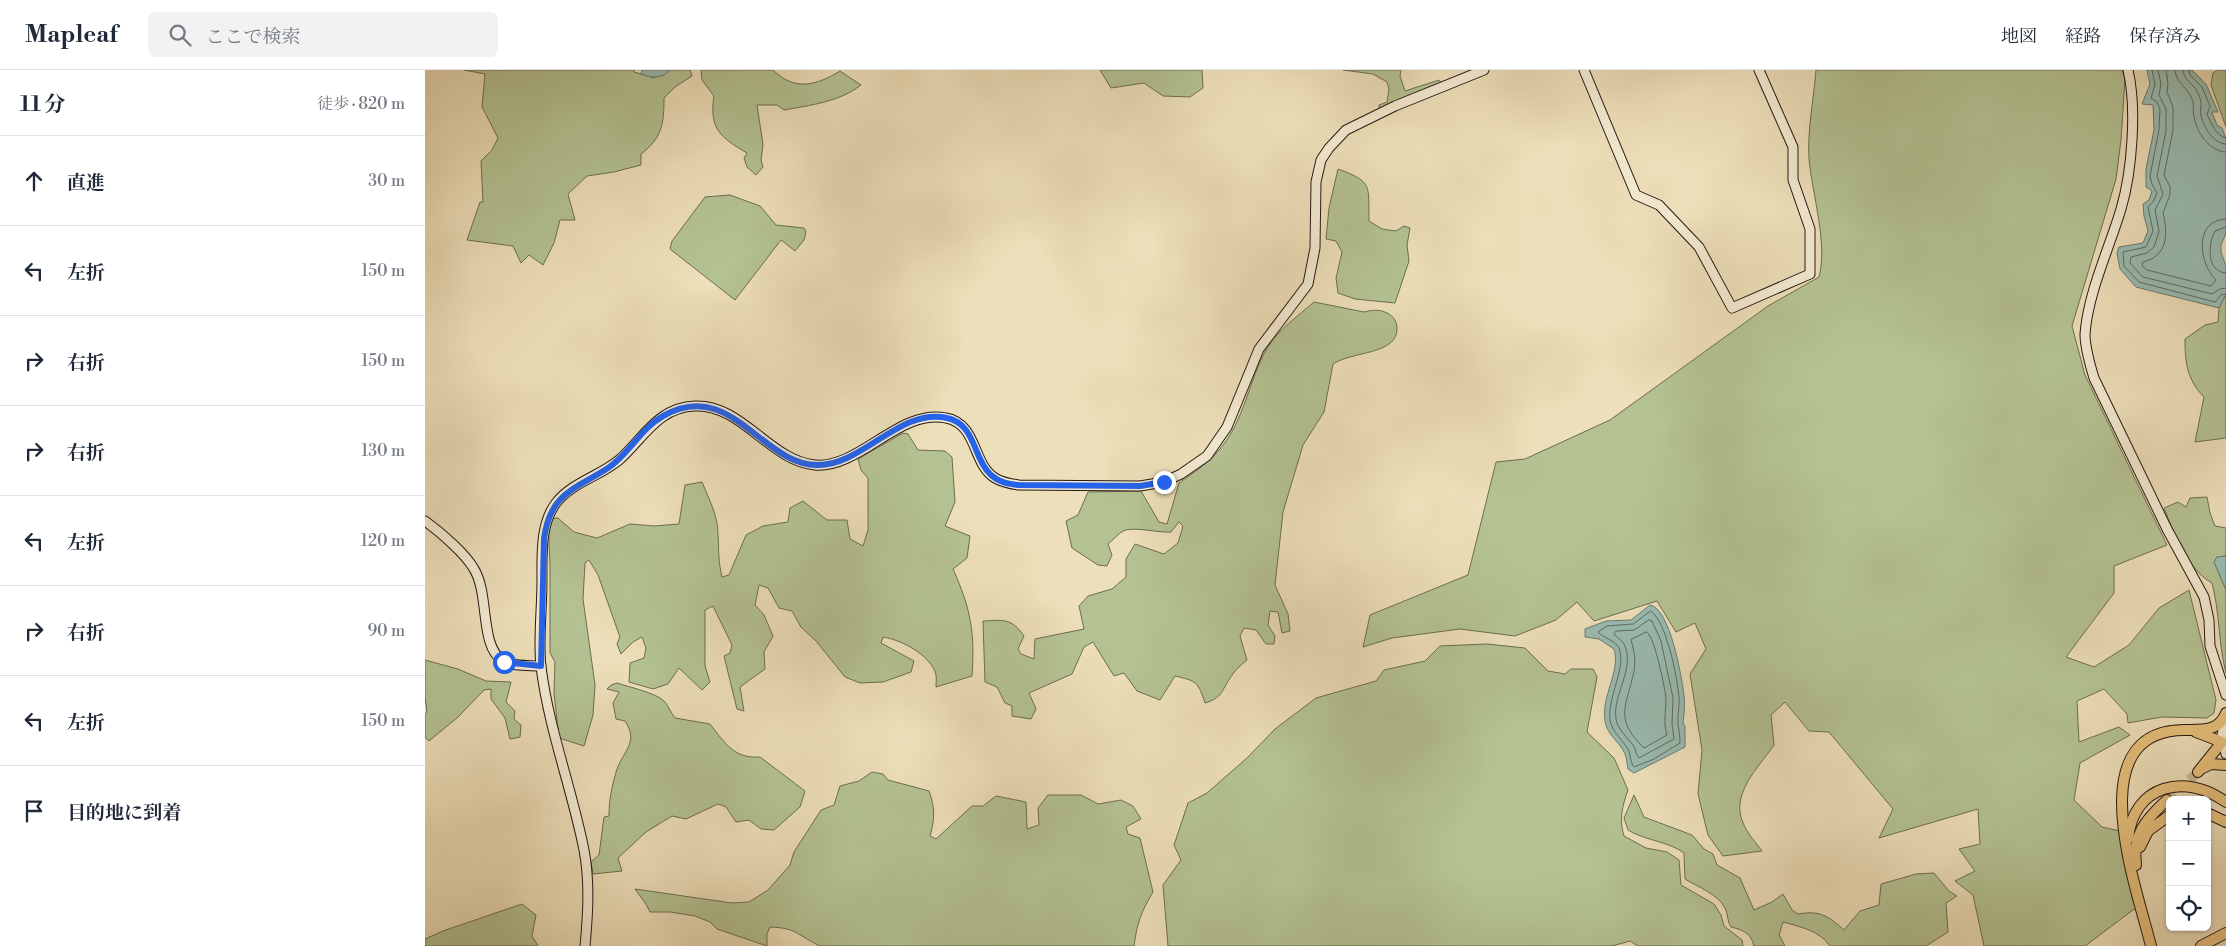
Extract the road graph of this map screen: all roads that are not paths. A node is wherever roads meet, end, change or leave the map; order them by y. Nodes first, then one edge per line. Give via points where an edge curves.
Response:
1 (1484, 70) edge
2 (1584, 70) edge
3 (1759, 70) edge
4 (2128, 70) edge
5 (425, 521) edge
6 (541, 666) junction
7 (2226, 695) edge
8 (2226, 715) edge
9 (2185, 730) junction
10 (2222, 742) junction
11 (2226, 754) edge
12 (2226, 765) edge
13 (2223, 800) edge
14 (2166, 801) edge
15 (2211, 815) edge
16 (2166, 818) edge
17 (2226, 822) edge
18 (2130, 858) junction
19 (2137, 870) junction
20 (2143, 904) junction
21 (2226, 932) edge
22 (585, 946) edge
23 (2151, 946) edge
24 (2155, 946) edge
25 (2201, 946) edge

1 - 6 street via 1346,130 1329,148 1321,160 1316,182 1315,248 1308,284 1259,349 1227,427 1207,456 1195,466 1164,482 1140,486 1004,483 989,474 966,430 952,420 935,416 910,423 848,457 817,466 790,458 726,414 705,407 687,406 661,416 619,460 569,491 551,510 544,539
2 - 3 street via 1636,195 1659,205 1699,248 1732,308 1810,274 1810,228 1793,180 1793,147
4 - 7 street via 2132,87 2130,163 2121,208 2088,312 2085,336 2088,360 2167,529 2204,597 2210,646
5 - 6 street via 474,568 485,600 488,637 493,652 504,662
6 - 22 street via 554,736 583,850 589,892
8 - 9 highway via 2214,728
8 - 10 street
9 - 10 highway
9 - 18 highway via 2155,737 2131,757 2123,779 2122,805
10 - 11 street
10 - 12 highway via 2198,772 2211,764
13 - 18 highway via 2187,786 2163,788 2153,794 2132,819 2128,841
14 - 19 highway via 2141,827 2135,853
15 - 17 highway
16 - 19 highway via 2154,825 2144,838 2138,853
18 - 20 highway
19 - 20 highway
20 - 23 highway
20 - 24 highway
21 - 25 highway

